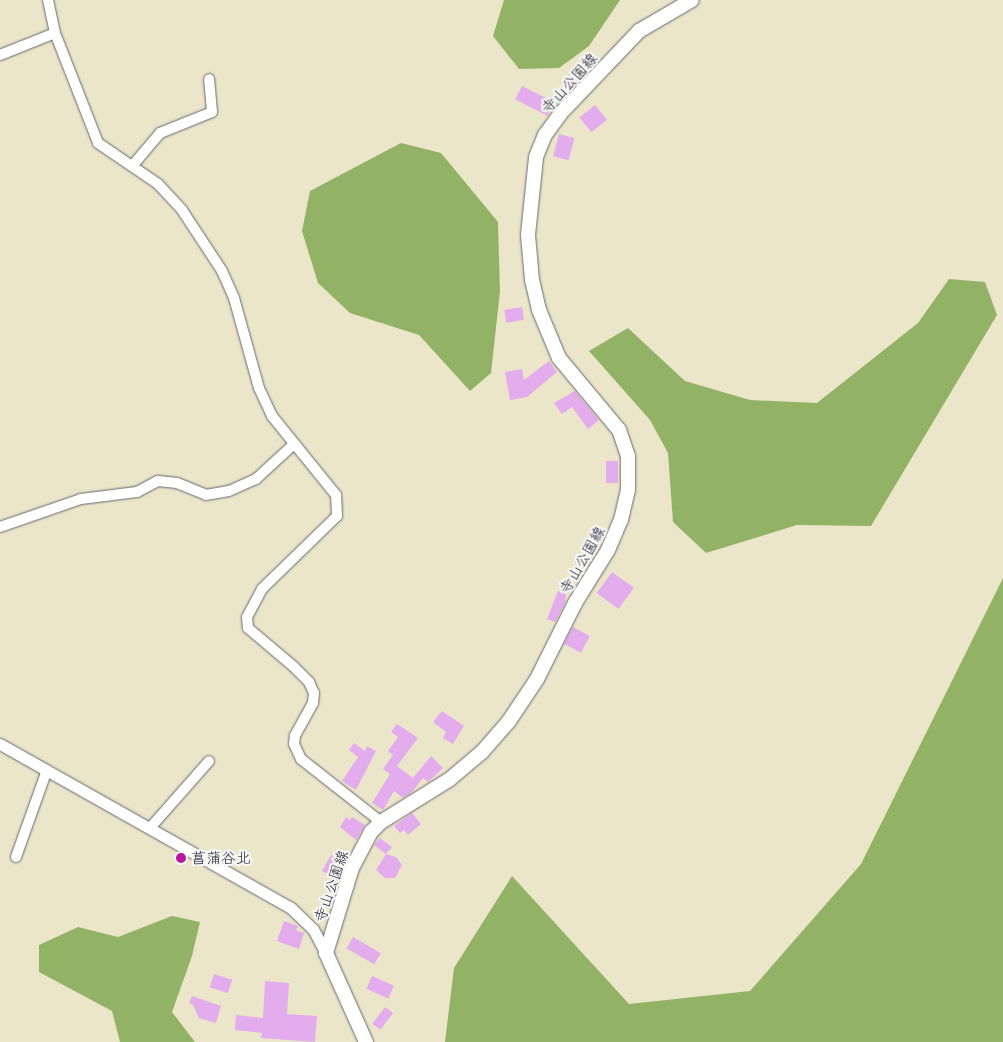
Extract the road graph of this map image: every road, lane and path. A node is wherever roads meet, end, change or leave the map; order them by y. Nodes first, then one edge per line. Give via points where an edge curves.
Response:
1 (48, 0) edge
2 (692, 0) edge
3 (55, 33) junction
4 (0, 55) edge
5 (209, 79) dead end
6 (133, 165) junction
7 (294, 444) junction
8 (0, 528) edge
9 (0, 744) edge
10 (209, 761) dead end
11 (47, 770) junction
12 (381, 822) junction
13 (150, 828) junction
14 (16, 858) dead end
15 (326, 953) junction
16 (366, 1042) edge

1 - 3 street
2 - 12 main road, 寺山公園線 via 639,31 560,114 545,135 532,180 528,235 532,280 544,324 559,358 609,417 624,442 628,490 618,530 575,603 538,679 494,740 450,779
3 - 4 street
3 - 6 street via 98,143
5 - 6 street via 212,112 160,132
6 - 7 street via 166,190 222,271 243,326 259,388 272,416
7 - 8 street via 256,480 228,491 206,494 177,483 158,481 137,492 81,499
7 - 12 street via 336,495 337,516 262,589 247,617 248,628 293,666 309,682 314,693 313,703 295,736 294,744 301,759
9 - 11 street
10 - 13 street
11 - 13 street
11 - 14 street
12 - 15 main road, 寺山公園線 via 371,832 352,868
13 - 15 street via 291,908 305,919
15 - 16 main road

